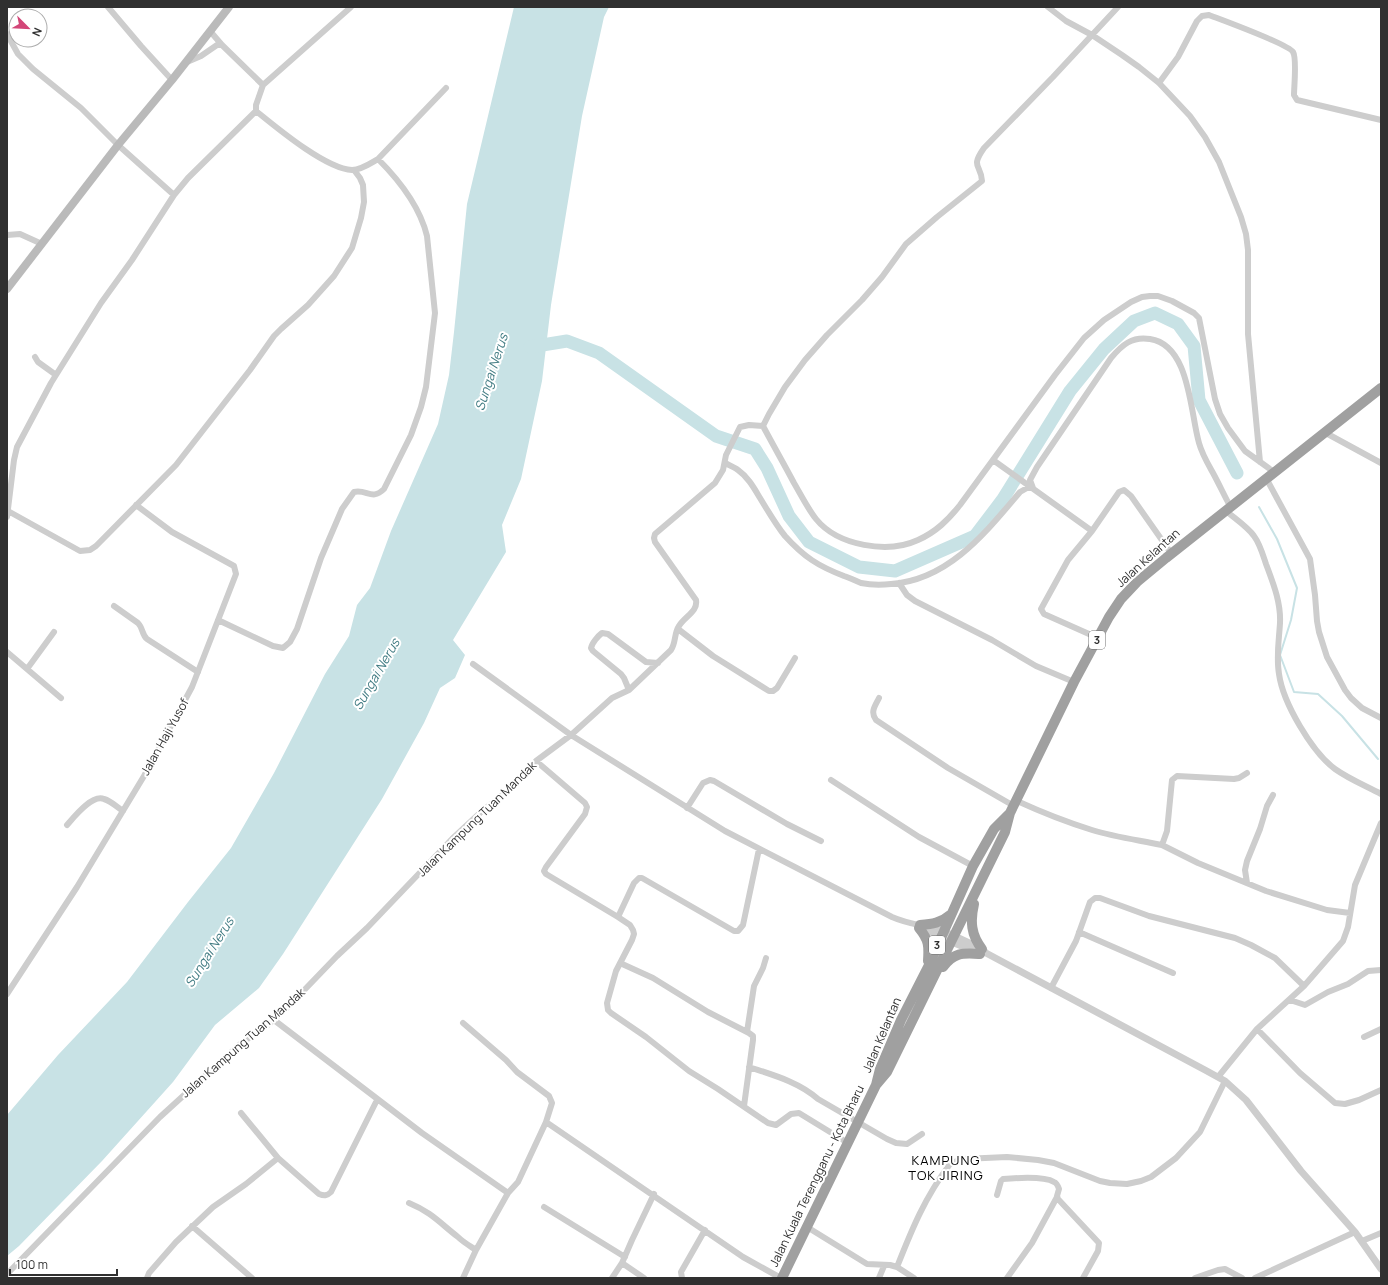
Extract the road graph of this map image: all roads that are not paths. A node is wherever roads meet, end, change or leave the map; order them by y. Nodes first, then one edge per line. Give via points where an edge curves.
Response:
1 (108, 7) edge
2 (229, 7) edge
3 (352, 7) edge
4 (1048, 7) edge
5 (1118, 7) edge
6 (210, 31) junction
7 (7, 34) edge
8 (1092, 35) junction
9 (222, 45) junction
10 (185, 62) junction
11 (172, 80) junction
12 (1159, 83) junction
13 (263, 85) junction
14 (446, 88) dead end
15 (256, 111) junction
16 (1381, 120) edge
17 (118, 146) junction
18 (378, 159) junction
19 (354, 170) junction
20 (174, 195) junction
21 (7, 235) edge
22 (42, 244) junction
23 (7, 289) edge
24 (35, 357) dead end
25 (56, 375) junction
26 (1379, 393) edge
27 (763, 426) junction
28 (1324, 432) junction
29 (993, 460) junction
30 (1260, 462) junction
31 (725, 463) junction
32 (1381, 463) edge
33 (1274, 472) junction
34 (1265, 479) junction
35 (1030, 486) junction
36 (136, 505) junction
37 (1229, 507) junction
38 (8, 514) edge
39 (1092, 531) junction
40 (1172, 553) junction
41 (899, 583) junction
42 (114, 606) dead end
43 (218, 620) junction
44 (678, 629) junction
45 (54, 632) dead end
46 (1098, 638) junction
47 (7, 652) edge
48 (795, 658) dead end
49 (658, 663) junction
50 (473, 664) dead end
51 (27, 669) junction
52 (198, 672) junction
53 (1074, 682) junction
54 (629, 690) junction
55 (61, 698) dead end
56 (879, 698) dead end
57 (1381, 718) edge
58 (571, 735) junction
59 (536, 761) junction
60 (1247, 773) dead end
61 (831, 780) dead end
62 (1381, 794) edge
63 (1274, 795) dead end
64 (1014, 807) junction
65 (687, 808) junction
66 (123, 811) junction
67 (1381, 823) edge
68 (67, 825) dead end
69 (821, 841) dead end
70 (1162, 845) junction
71 (759, 849) junction
72 (973, 866) junction
73 (1246, 883) junction
74 (978, 887) junction
75 (1350, 913) junction
76 (951, 915) junction
77 (618, 917) junction
78 (919, 926) junction
79 (1079, 932) junction
80 (942, 934) junction
81 (953, 939) junction
82 (983, 952) junction
83 (766, 958) dead end
84 (620, 963) junction
85 (928, 967) junction
86 (1381, 970) edge
87 (1173, 973) dead end
88 (1304, 986) junction
89 (928, 988) junction
90 (1051, 988) junction
91 (7, 994) edge
92 (1290, 1000) junction
93 (274, 1020) junction
94 (463, 1023) dead end
95 (1257, 1029) junction
96 (1381, 1029) edge
97 (747, 1032) junction
98 (1364, 1037) dead end
99 (749, 1067) junction
100 (1221, 1079) junction
101 (876, 1085) junction
102 (1381, 1090) edge
103 (377, 1100) junction
104 (744, 1106) junction
105 (241, 1113) dead end
106 (546, 1122) junction
107 (858, 1123) junction
108 (922, 1134) dead end
109 (848, 1143) junction
110 (278, 1158) junction
111 (508, 1193) junction
112 (654, 1194) junction
113 (997, 1195) dead end
114 (1057, 1198) junction
115 (409, 1203) dead end
116 (544, 1207) dead end
117 (192, 1226) junction
118 (807, 1227) junction
119 (705, 1230) junction
120 (1355, 1232) junction
121 (1381, 1233) edge
122 (1362, 1241) junction
123 (476, 1250) junction
124 (625, 1257) junction
125 (622, 1263) junction
126 (884, 1266) junction
127 (897, 1267) junction
128 (1381, 1269) edge
129 (7, 1274) edge
130 (147, 1278) edge
131 (252, 1278) edge
132 (463, 1278) edge
133 (612, 1278) edge
134 (644, 1278) edge
135 (682, 1278) edge
136 (782, 1278) edge
137 (879, 1278) edge
138 (914, 1278) edge
139 (1007, 1278) edge
140 (1083, 1278) edge
141 (1195, 1278) edge
142 (1242, 1278) edge
143 (1255, 1278) edge

1 - 11 street
2 - 6 main road
3 - 13 street
4 - 8 street via 1066,21
5 - 8 street
6 - 9 street
6 - 10 main road
7 - 17 street via 18,54 81,108
8 - 12 street
8 - 27 street via 984,148 977,161 982,181 906,244 862,300 816,347 785,387
9 - 10 street via 217,44 200,56
9 - 13 street
10 - 11 main road
11 - 17 main road
12 - 16 street via 1178,56 1197,21 1202,16 1209,15 1259,34 1291,50 1294,56 1294,95 1298,100
12 - 30 street via 1190,116 1212,149 1246,234 1248,334
13 - 15 street
14 - 18 street
15 - 19 street via 304,147 332,164
15 - 20 street
17 - 20 street
17 - 22 main road
18 - 19 street
18 - 43 street via 398,182 422,217 427,236 435,313 421,407 411,435 384,488 374,495 354,492 342,509 321,558 297,629 287,646 273,646
19 - 36 street via 363,185 364,202 352,248 334,276 317,296 274,336 183,457
20 - 25 street
21 - 22 street via 20,234
22 - 23 main road
24 - 25 street
25 - 38 street via 17,447
26 - 28 highway, Jalan Kelantan / 3
27 - 29 street via 816,519 839,536 863,545 889,547 917,541 934,532 960,506
27 - 31 street via 740,427 726,455
28 - 32 street
28 - 33 highway, Jalan Kelantan / 3
29 - 30 street via 1055,375 1092,330 1117,310 1142,297 1158,296 1172,301 1199,318 1220,414 1245,451
29 - 35 street
30 - 33 street
31 - 41 street via 737,468 751,483 784,535 806,557 862,583
31 - 44 street via 716,483 655,534 655,542 696,600 695,609
33 - 34 highway, Jalan Kelantan / 3
34 - 37 highway, Jalan Kelantan / 3
34 - 57 street via 1310,559 1317,621 1327,657 1351,698 1362,708
35 - 37 street via 1030,480 1037,467 1111,358 1126,342 1149,338 1171,349 1180,363 1199,444
35 - 39 street
35 - 41 street via 1020,492 970,547 947,566 917,579
36 - 38 street via 96,546 86,551 80,551
36 - 43 street, Jalan Haji Yusof via 172,532 234,566 236,574
37 - 40 highway, Jalan Kelantan / 3
37 - 62 street via 1260,546 1275,588 1280,611 1278,662 1280,680 1287,699 1319,754 1335,769
39 - 40 street via 1119,492 1124,490
39 - 46 street via 1068,560 1041,609 1044,614
40 - 46 highway, Jalan Kelantan / 3 via 1137,582 1122,599
41 - 53 street via 915,601 992,640 1036,666
42 - 52 street via 141,626 144,637
43 - 52 street, Jalan Haji Yusof
44 - 48 street via 713,656 769,691 777,688
44 - 49 street, Jalan Kampung Tuan Mandak via 674,646
45 - 51 street
46 - 53 highway, Jalan Kelantan / 3
47 - 51 street
49 - 54 street, Jalan Kampung Tuan Mandak
49 - 54 street via 646,662 608,634 602,633 591,648 624,678
50 - 58 street
51 - 55 street
52 - 66 street, Jalan Haji Yusof via 181,708
53 - 64 highway, Jalan Kelantan / 3
54 - 58 street, Jalan Kampung Tuan Mandak via 612,698
56 - 64 street via 872,712 876,720 948,768
58 - 59 street, Jalan Kampung Tuan Mandak
58 - 65 street
59 - 77 street via 587,806 585,814 544,871
59 - 93 street, Jalan Kampung Tuan Mandak via 507,791 452,839 358,938
60 - 70 street via 1234,779 1174,777 1167,831
61 - 72 street via 919,837
63 - 73 street via 1267,806 1247,861
64 - 70 street via 1092,830
64 - 72 highway, Jalan Kelantan / 3 via 994,829
64 - 74 highway, Jalan Kelantan / 3 via 1005,832
65 - 69 street via 703,783 710,780
65 - 71 street
66 - 68 street via 103,798 96,799 89,802
66 - 91 street, Jalan Haji Yusof
67 - 75 street via 1355,885
70 - 73 street
71 - 77 street via 743,925 738,931 642,878 634,883
71 - 78 street via 892,917
72 - 76 highway, Jalan Kelantan / 3
73 - 75 street via 1321,908
74 - 81 highway, Jalan Kelantan / 3
74 - 82 highway via 971,923 973,935
75 - 88 street via 1343,942
76 - 78 highway via 937,923
76 - 80 highway, Jalan Kelantan / 3
77 - 84 street via 630,925 634,934
78 - 80 street
78 - 85 highway via 928,942
79 - 87 street
79 - 88 street via 1090,902 1100,898 1150,916 1235,938 1275,958
79 - 90 street
80 - 81 street
80 - 85 highway, Jalan Kelantan / 3
81 - 82 street
81 - 89 highway, Jalan Kelantan / 3
82 - 89 highway via 954,955
82 - 90 street
83 - 97 street via 754,986
84 - 97 street via 653,978 708,1012
84 - 104 street via 607,1003 611,1014 646,1037 689,1071
85 - 101 highway, Jalan Kelantan / 3 via 901,1020 880,1069
86 - 92 street via 1368,971 1352,982 1305,1005
88 - 92 street
89 - 101 highway, Jalan Kelantan / 3 via 887,1072
90 - 100 street
92 - 95 street
93 - 103 street
93 - 129 street, Jalan Kampung Tuan Mandak via 239,1045 160,1117
94 - 106 street via 517,1072 549,1096 552,1103
95 - 100 street
95 - 102 street via 1300,1073 1335,1103 1345,1104
96 - 98 street
97 - 99 street via 753,1036
99 - 104 street
99 - 107 street via 780,1077 806,1090
100 - 120 street via 1246,1100 1301,1171
100 - 127 street via 1200,1132 1176,1158 1141,1181 1128,1184 1100,1181 1054,1163 1030,1159 963,1159 950,1164 921,1208
101 - 107 highway, Jalan Kuala Terengganu - Kota Bharu / 3
103 - 110 street via 328,1195 319,1194
103 - 111 street
104 - 109 street via 772,1125 780,1123 791,1114 799,1113
105 - 110 street
106 - 111 street via 518,1182
106 - 112 street
107 - 108 street via 892,1141 905,1144
107 - 109 highway, Jalan Kuala Terengganu - Kota Bharu / 3
109 - 118 highway, Jalan Kuala Terengganu - Kota Bharu / 3
110 - 117 street
111 - 123 street
112 - 119 street
112 - 124 street
113 - 114 street via 1002,1180 1026,1178 1056,1182 1059,1189
114 - 139 street via 1032,1243
114 - 140 street via 1099,1243 1098,1251
115 - 123 street via 423,1209
116 - 124 street
117 - 130 street
117 - 131 street
118 - 126 street via 867,1264
118 - 136 highway, Jalan Kuala Terengganu - Kota Bharu / 3
119 - 135 street via 681,1272
119 - 136 street via 755,1264
120 - 122 street
120 - 143 street
121 - 122 street
122 - 128 street
123 - 132 street
124 - 125 street
125 - 133 street
125 - 134 street
126 - 127 street
126 - 137 street
127 - 138 street
141 - 142 street via 1225,1268

